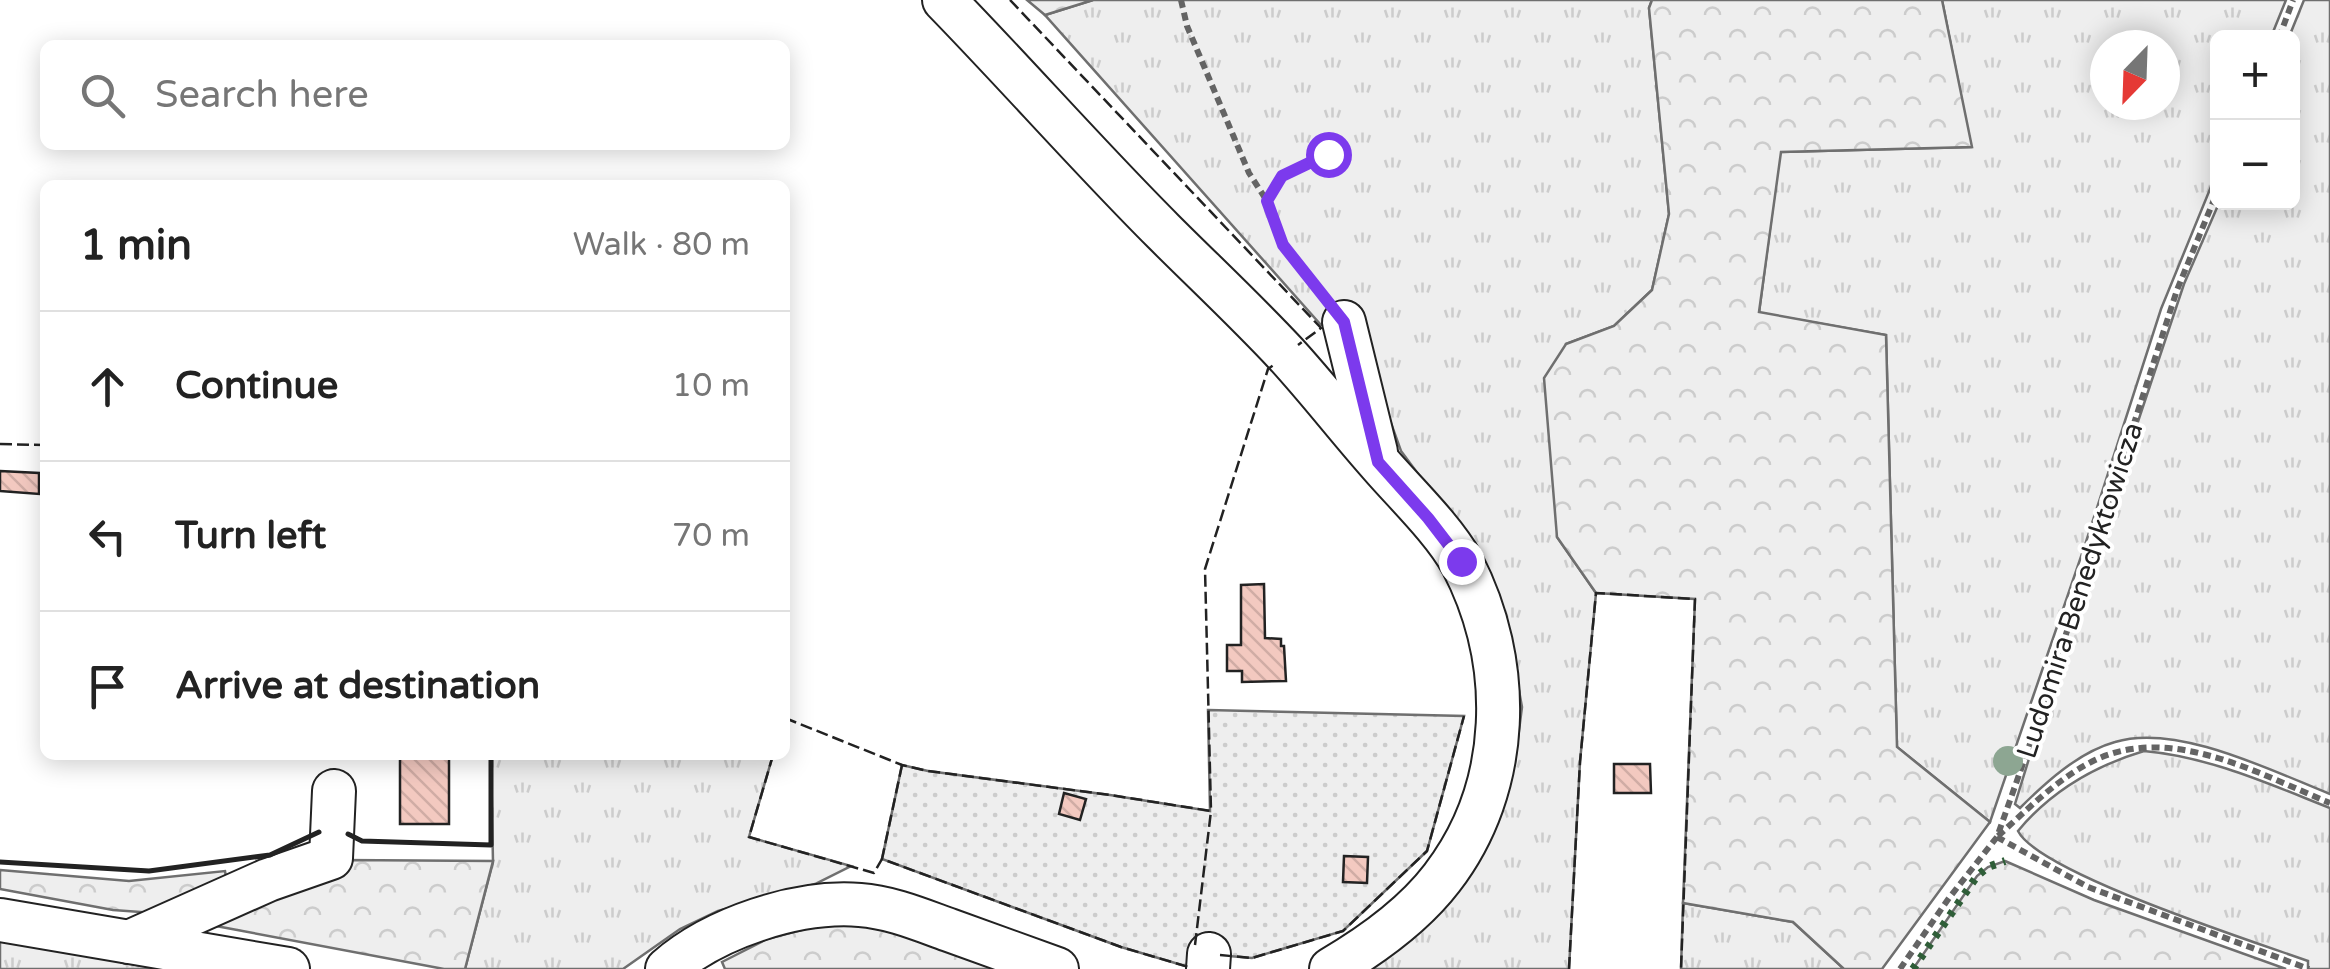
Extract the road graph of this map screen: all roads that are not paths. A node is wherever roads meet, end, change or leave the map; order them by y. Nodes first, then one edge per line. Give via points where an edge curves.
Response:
1 (944, 0) edge
2 (1344, 322) road end
3 (1378, 462) junction
4 (334, 791) dead end
5 (0, 920) edge
6 (129, 942) junction
7 (288, 969) edge
8 (667, 969) edge
9 (1057, 969) edge
10 (1331, 969) edge

1 - 3 street via 1286,354
2 - 3 street
3 - 10 street via 1461,561 1495,658 1500,713 1480,810 1461,850 1412,910
4 - 6 street via 331,858
5 - 6 street
6 - 7 street
8 - 9 street via 726,932 768,916 861,905

